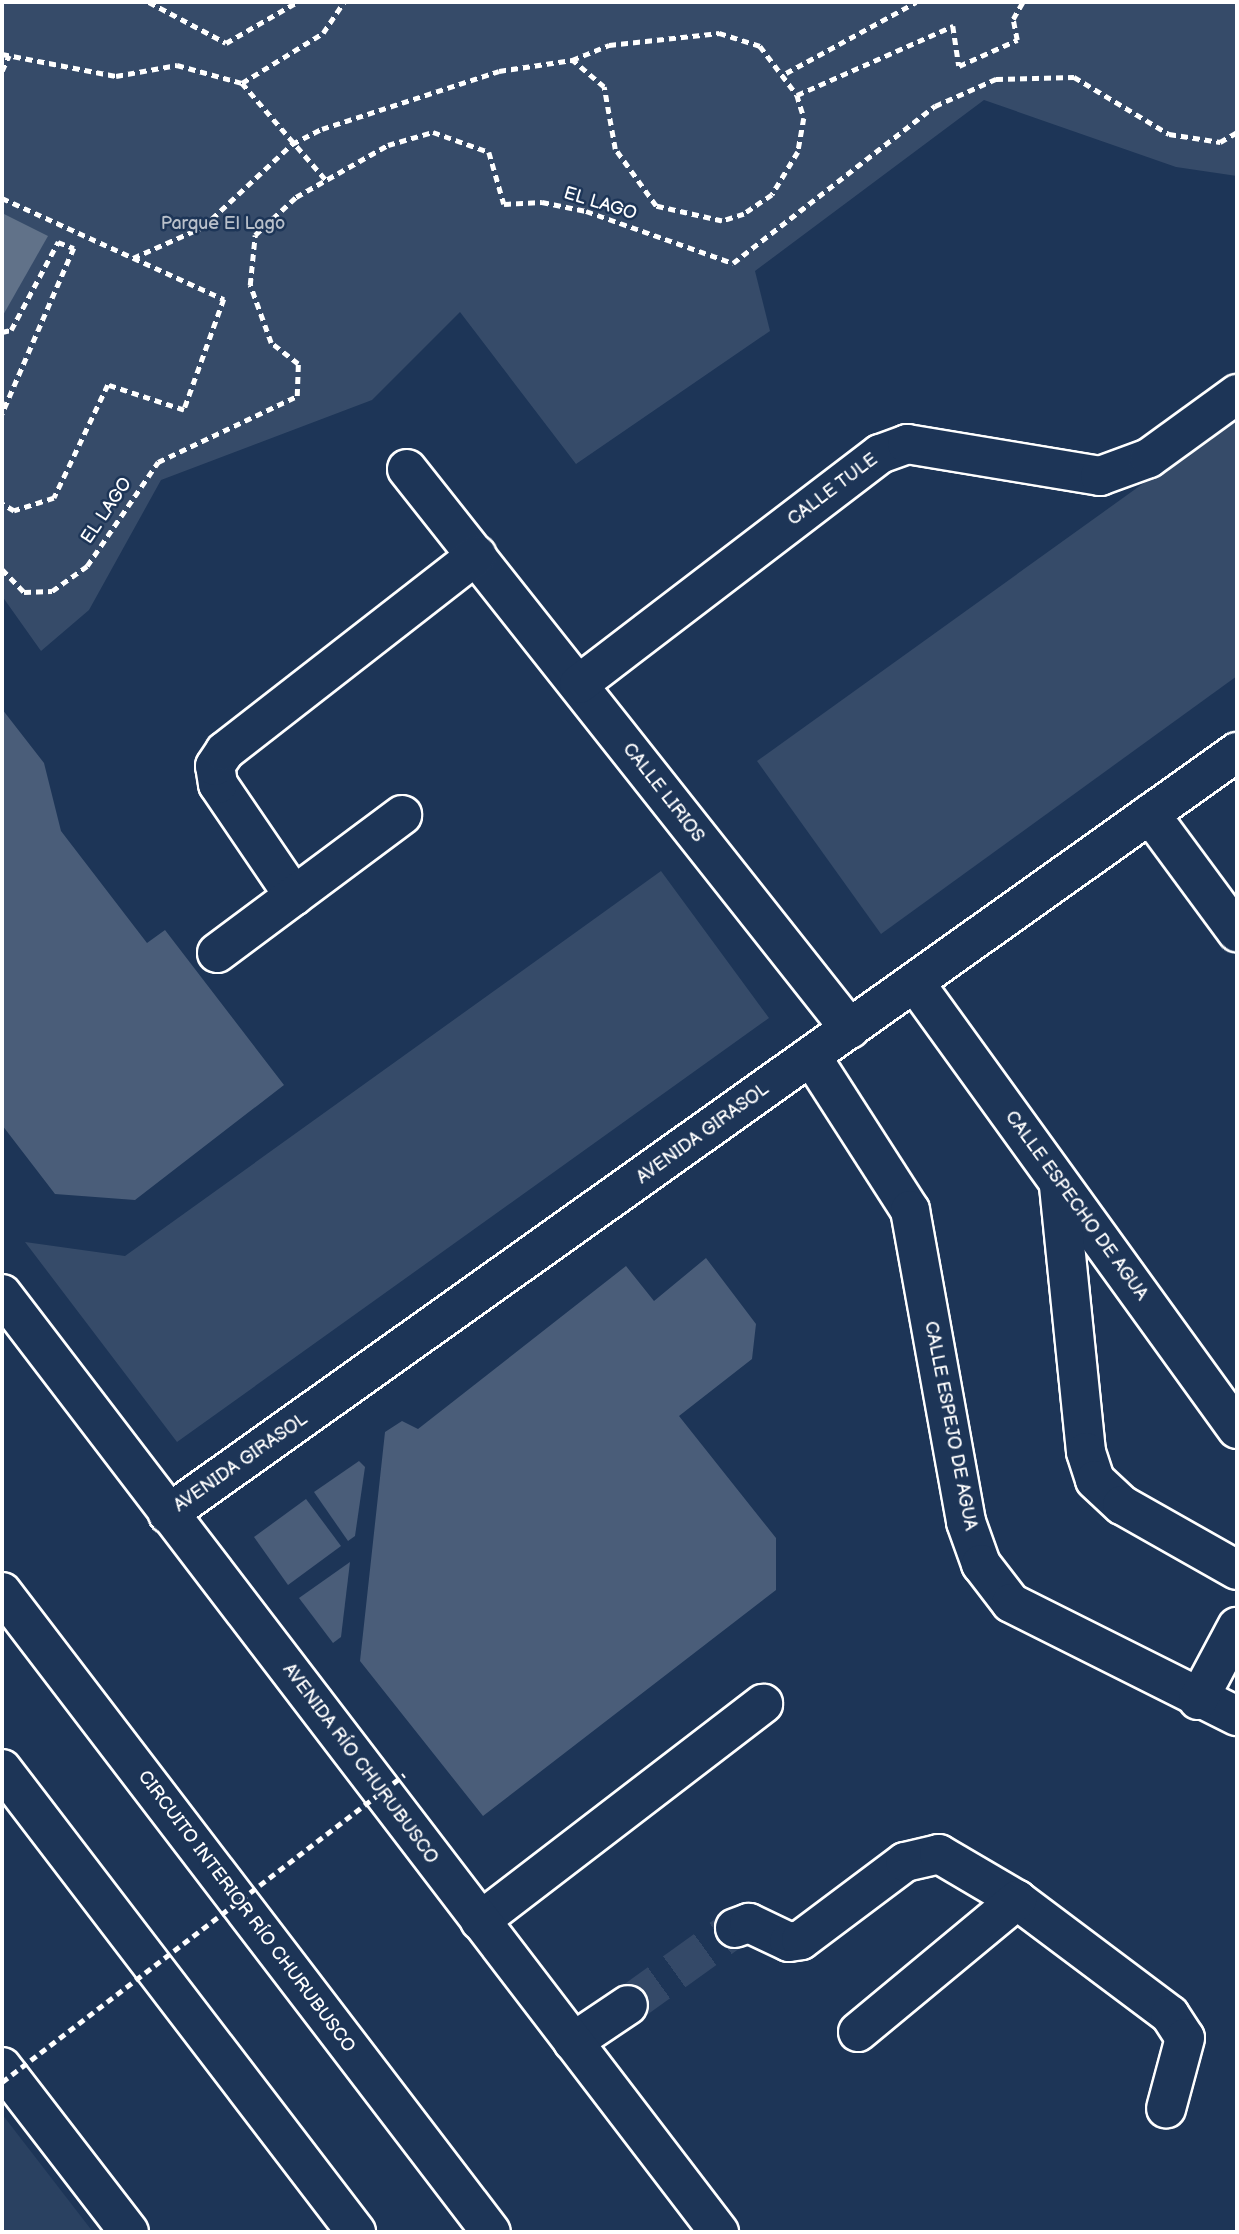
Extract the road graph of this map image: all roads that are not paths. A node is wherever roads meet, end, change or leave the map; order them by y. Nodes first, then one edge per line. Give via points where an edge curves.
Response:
1 (1237, 394) edge
2 (407, 468) dead end
3 (477, 555) junction
4 (579, 684) junction
5 (1237, 752) edge
6 (1150, 814) junction
7 (402, 815) dead end
8 (294, 896) junction
9 (1237, 932) edge
10 (217, 953) dead end
11 (915, 983) junction
12 (850, 1029) junction
13 (811, 1056) junction
14 (1059, 1184) junction
15 (2, 1294) edge
16 (1237, 1429) edge
17 (168, 1514) junction
18 (1237, 1570) edge
19 (4, 1593) edge
20 (1237, 1627) edge
21 (1198, 1700) junction
22 (763, 1704) dead end
23 (1237, 1716) edge
24 (2, 1769) edge
25 (1017, 1900) junction
26 (480, 1921) junction
27 (735, 1927) tunnel mouth
28 (628, 2005) tunnel mouth
29 (858, 2032) dead end
30 (573, 2042) junction
31 (2, 2067) edge
32 (1166, 2109) dead end
33 (129, 2232) edge
34 (356, 2232) edge
35 (491, 2232) edge
36 (719, 2232) edge

1 - 4 main road, CALLE TULE via 1161,451 1100,476 907,444 880,454
2 - 3 main road, CALLE LIRIOS
3 - 4 main road, CALLE LIRIOS
3 - 8 main road via 225,751 215,766 218,784
4 - 12 main road, CALLE LIRIOS
5 - 6 main road, AVENIDA GIRASOL
6 - 9 main road
6 - 11 main road, AVENIDA GIRASOL
7 - 8 main road
8 - 10 main road
11 - 12 main road, AVENIDA GIRASOL
11 - 14 main road, CALLE ESPECHO DE AGUA
12 - 13 main road, AVENIDA GIRASOL
13 - 17 main road, AVENIDA GIRASOL
13 - 21 main road, CALLE ESPEJO DE AGUA via 911,1210 965,1522 981,1564 1011,1603
14 - 16 main road, CALLE ESPECHO DE AGUA
14 - 18 main road via 1086,1452 1095,1480 1122,1505
15 - 17 main road, AVENIDA RÍO CHURUBUSCO
17 - 26 main road, AVENIDA RÍO CHURUBUSCO
19 - 35 main road, CIRCUITO INTERIOR RÍO CHURUBUSCO
20 - 21 main road
21 - 23 main road, CALLE ESPEJO DE AGUA
22 - 26 main road
24 - 34 main road
25 - 27 main road via 939,1854 919,1854 801,1940 789,1942 749,1923
25 - 29 main road
25 - 32 main road via 1170,2015 1185,2038
26 - 30 main road, AVENIDA RÍO CHURUBUSCO
28 - 30 main road
30 - 36 main road, AVENIDA RÍO CHURUBUSCO
31 - 33 main road

